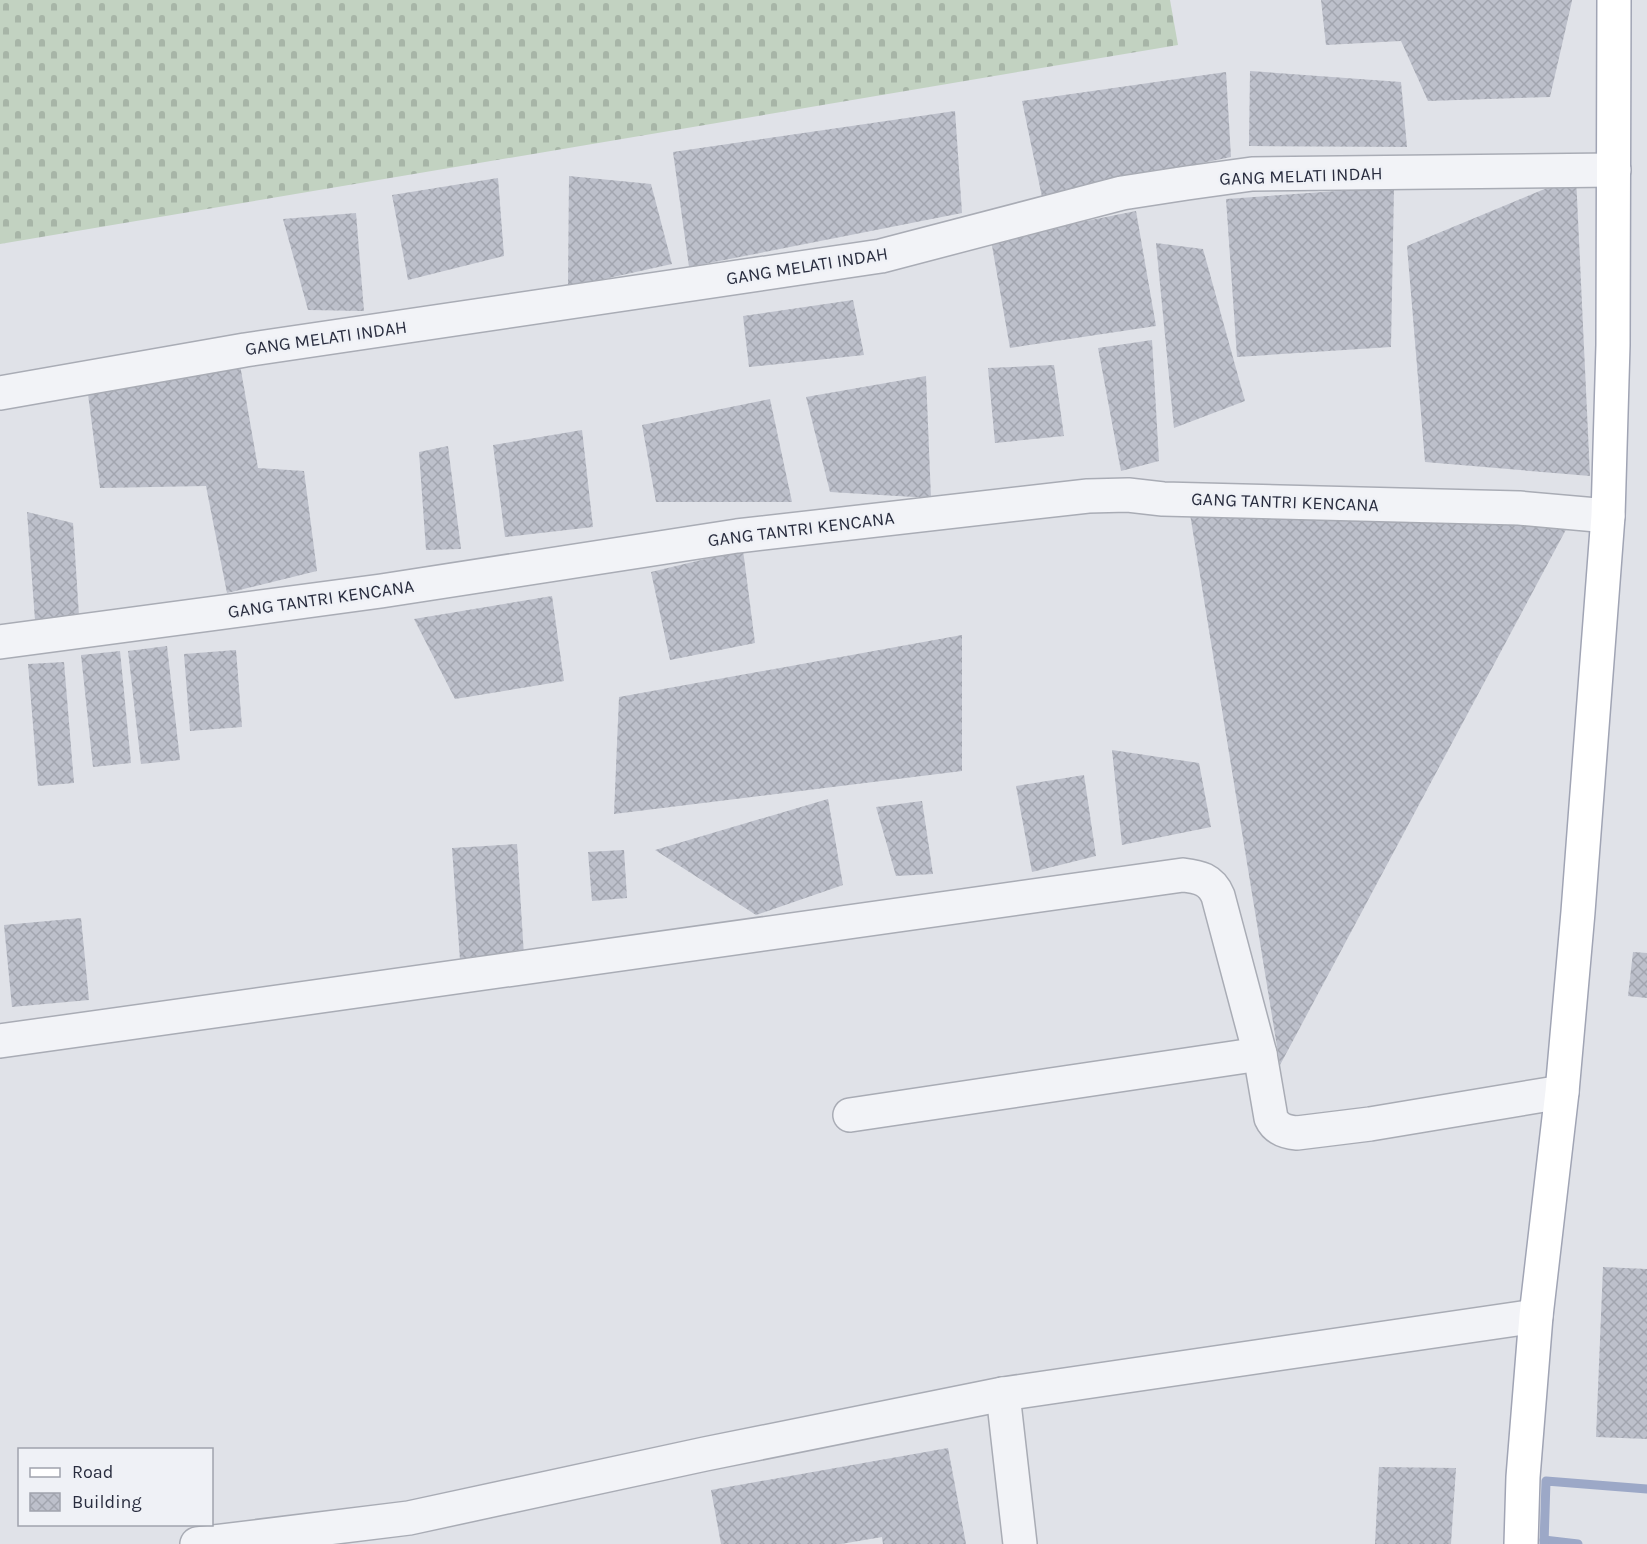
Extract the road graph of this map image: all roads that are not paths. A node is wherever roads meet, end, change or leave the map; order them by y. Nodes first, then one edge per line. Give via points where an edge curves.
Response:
1 (1614, 0) edge
2 (1614, 170) junction
3 (0, 393) edge
4 (1608, 516) junction
5 (0, 642) edge
6 (0, 1041) edge
7 (1260, 1054) junction
8 (1562, 1092) junction
9 (850, 1115) dead end
10 (1536, 1316) junction
11 (1003, 1394) junction
12 (197, 1544) edge
13 (1020, 1544) edge
14 (1521, 1544) edge

1 - 2 main road
2 - 3 street, GANG MELATI INDAH via 1252,174 1122,193 881,256 245,350
2 - 4 main road
4 - 5 street, GANG TANTRI KENCANA via 1520,508 1088,496 737,536 381,591
4 - 8 main road
6 - 7 street via 1183,875 1203,879 1215,889
7 - 8 street via 1271,1118 1287,1132 1370,1124
7 - 9 street
8 - 10 main road
10 - 11 street
10 - 14 main road
11 - 12 street via 409,1518
11 - 13 street

